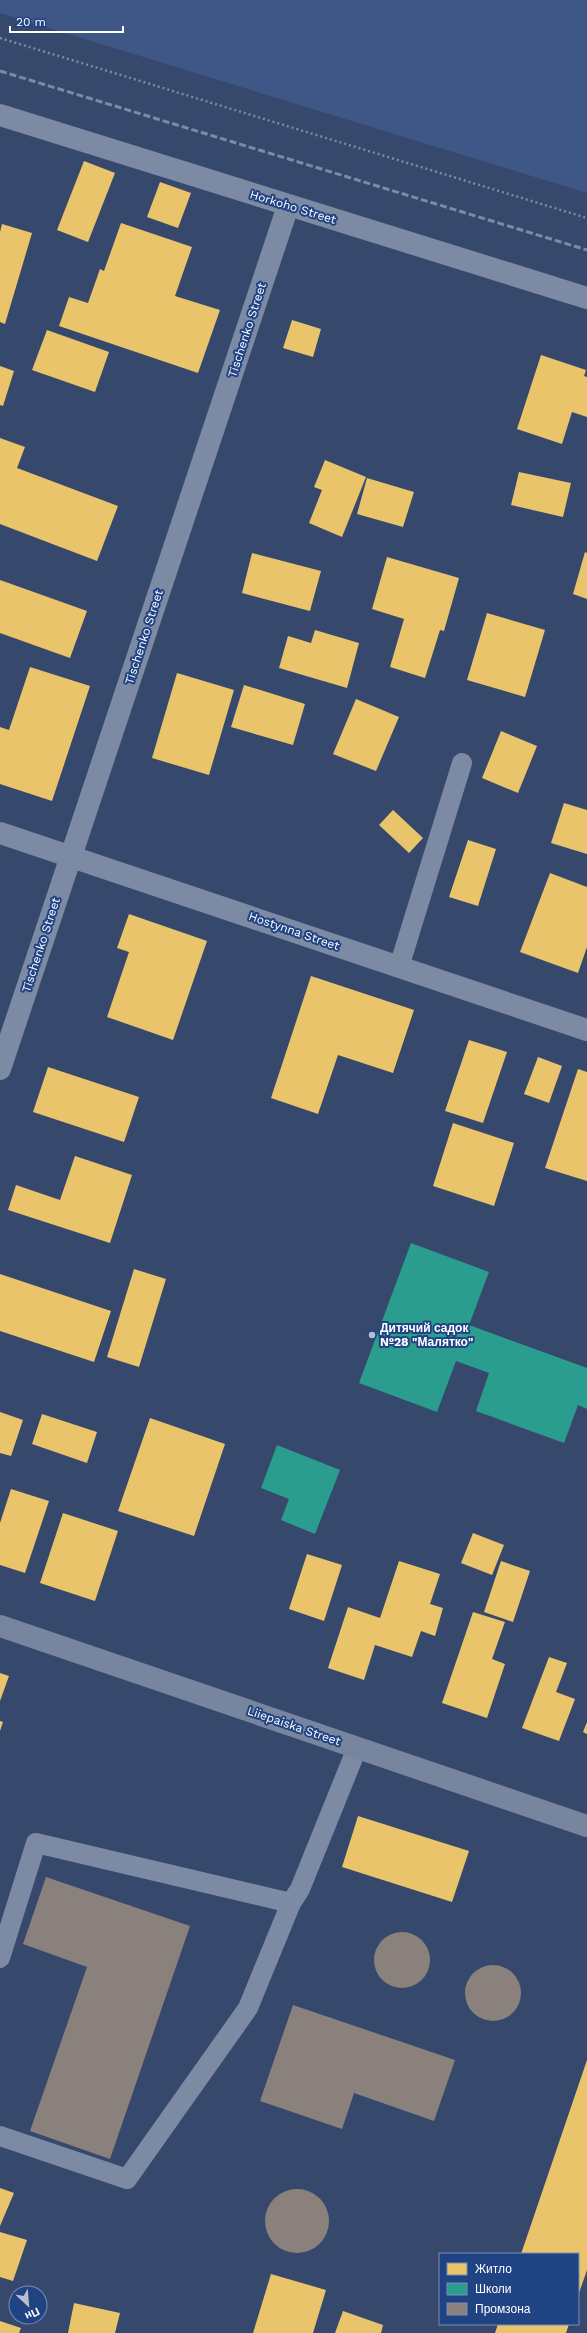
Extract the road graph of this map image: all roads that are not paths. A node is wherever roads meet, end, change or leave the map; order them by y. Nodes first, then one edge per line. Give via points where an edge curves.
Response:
1 (0, 115) edge
2 (288, 206) junction
3 (587, 298) edge
4 (462, 763) dead end
5 (0, 833) edge
6 (71, 857) junction
7 (399, 966) junction
8 (587, 1030) edge
9 (0, 1069) edge
10 (0, 1626) edge
11 (357, 1748) junction
12 (587, 1826) edge
13 (291, 1904) junction
14 (0, 1958) edge
15 (0, 2136) edge

1 - 2 street, Horkoho Street
2 - 3 street, Horkoho Street
2 - 6 street, Tischenko Street
4 - 7 lane
5 - 6 street, Hostynna Street
6 - 7 street, Hostynna Street
6 - 9 street, Tischenko Street
7 - 8 street, Hostynna Street
10 - 11 main road, Liiepaiska Street
11 - 12 main road, Liiepaiska Street
11 - 13 lane via 300,1889
13 - 14 lane via 36,1843
13 - 15 lane via 248,2008 127,2179

